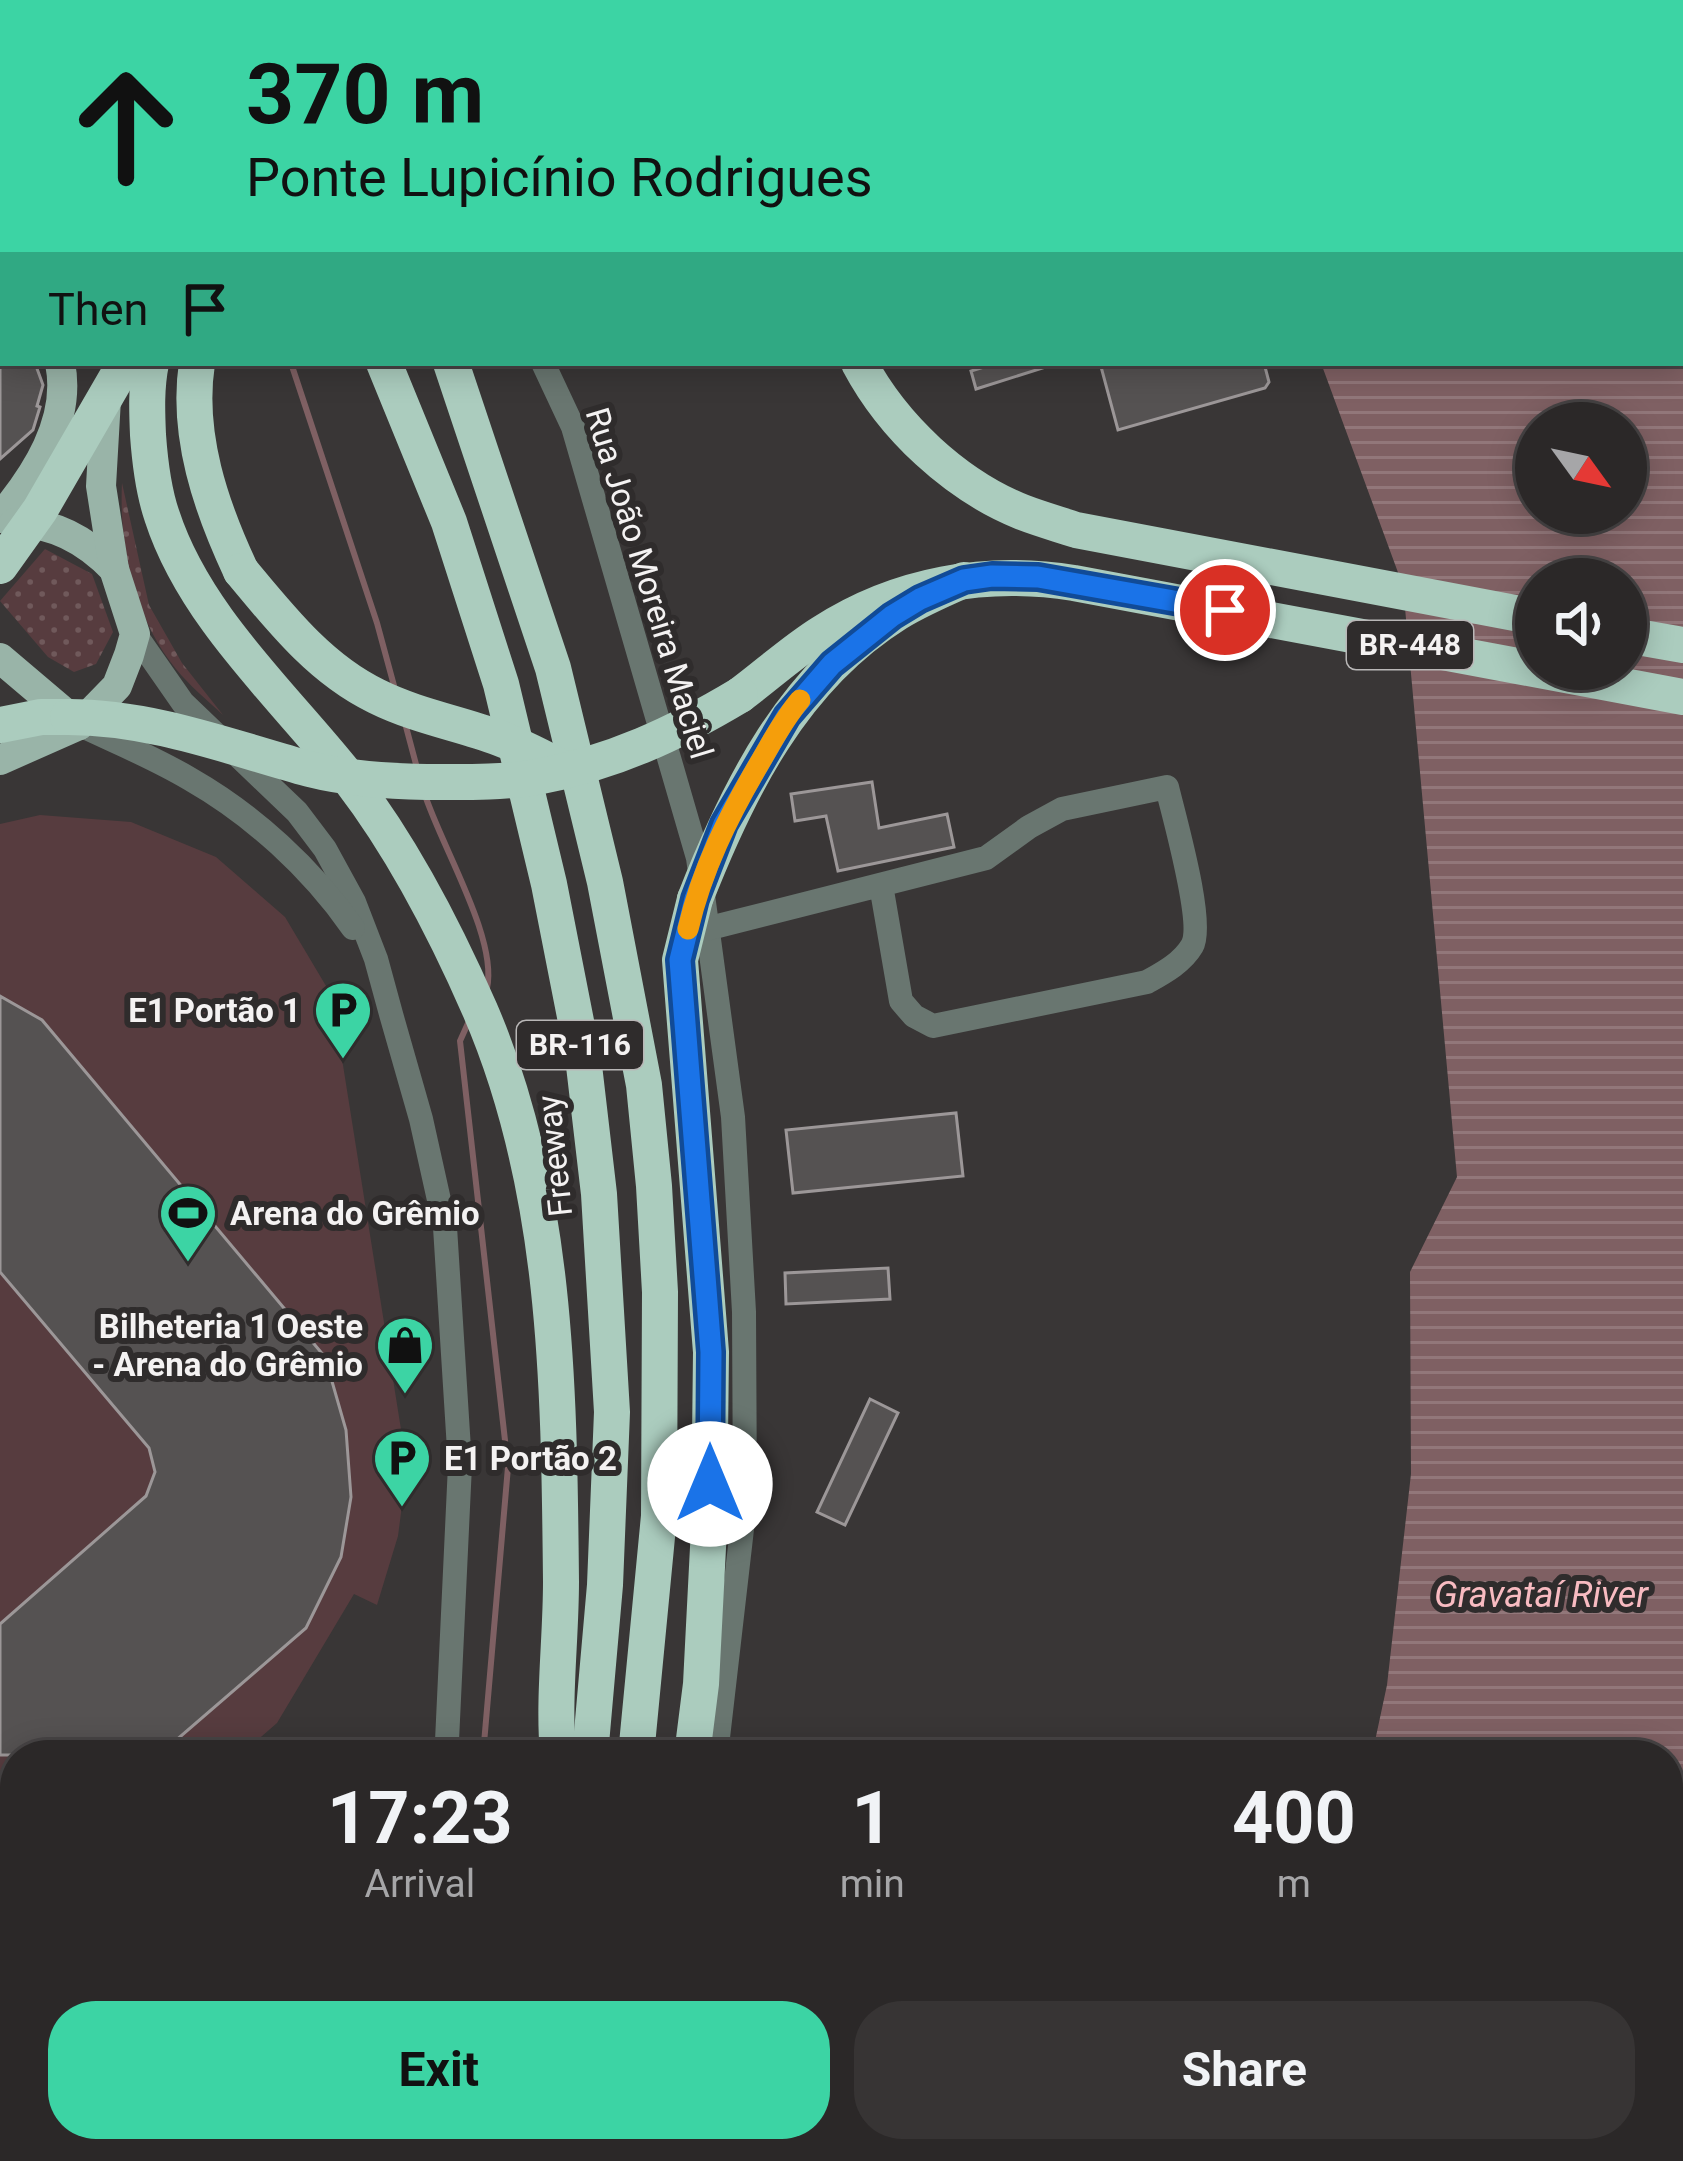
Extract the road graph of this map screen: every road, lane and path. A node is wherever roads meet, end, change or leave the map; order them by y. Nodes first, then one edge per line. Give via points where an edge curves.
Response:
1 (60, 366) edge
2 (107, 366) edge
3 (123, 366) edge
4 (151, 366) edge
5 (196, 366) edge
6 (384, 366) edge
7 (453, 366) edge
8 (544, 366) edge
9 (861, 366) edge
10 (0, 518) edge
11 (0, 529) edge
12 (0, 566) edge
13 (114, 569) junction
14 (964, 580) junction
15 (1515, 613) edge
16 (135, 634) junction
17 (1647, 638) edge
18 (1683, 646) edge
19 (0, 658) edge
20 (1683, 697) edge
21 (79, 724) junction
22 (0, 725) edge
23 (0, 760) edge
24 (566, 770) junction
25 (881, 885) junction
26 (706, 929) junction
27 (376, 959) junction
28 (444, 1740) edge
29 (558, 1740) edge
30 (591, 1740) edge
31 (637, 1740) edge
32 (694, 1740) edge
33 (718, 1740) edge

1 - 10 main road via 58,421
2 - 13 main road via 101,486
3 - 12 highway, bridge
4 - 29 highway via 151,470 187,573 353,784 416,878 508,1087 536,1190 550,1292
5 - 24 highway, bridge via 203,474 220,527 241,571 287,627 374,695
6 - 30 highway, Freeway / BR-116 via 449,522 501,684 583,1057 612,1412
7 - 31 highway, BR-116 via 553,668 644,1085 660,1292 659,1516
8 - 26 street, Rua João Moreira Maciel via 573,427 698,857
9 - 15 highway, BR-448 via 920,442 1019,511 1076,530
11 - 13 main road via 38,523 95,550
13 - 16 main road
14 - 20 highway, BR-448 via 1038,577
14 - 24 highway, bridge via 882,602 823,632 684,729
14 - 32 highway, bridge via 892,616 832,664 787,716 724,824 680,960 711,1352
16 - 21 main road via 117,686
16 - 27 street via 183,703 325,849
17 - 18 highway
19 - 21 main road
21 - 23 main road
21 - 27 street via 196,782 246,817 320,884
22 - 24 highway, bridge via 68,716 159,726 374,781 501,781
25 - 25 street via 901,1001 933,1026 1148,982 1194,944 1196,918 1167,787 1062,808 986,858
25 - 26 street
26 - 33 street, Rua João Moreira Maciel via 733,1117 744,1312 745,1503
27 - 28 street via 445,1227 460,1465

